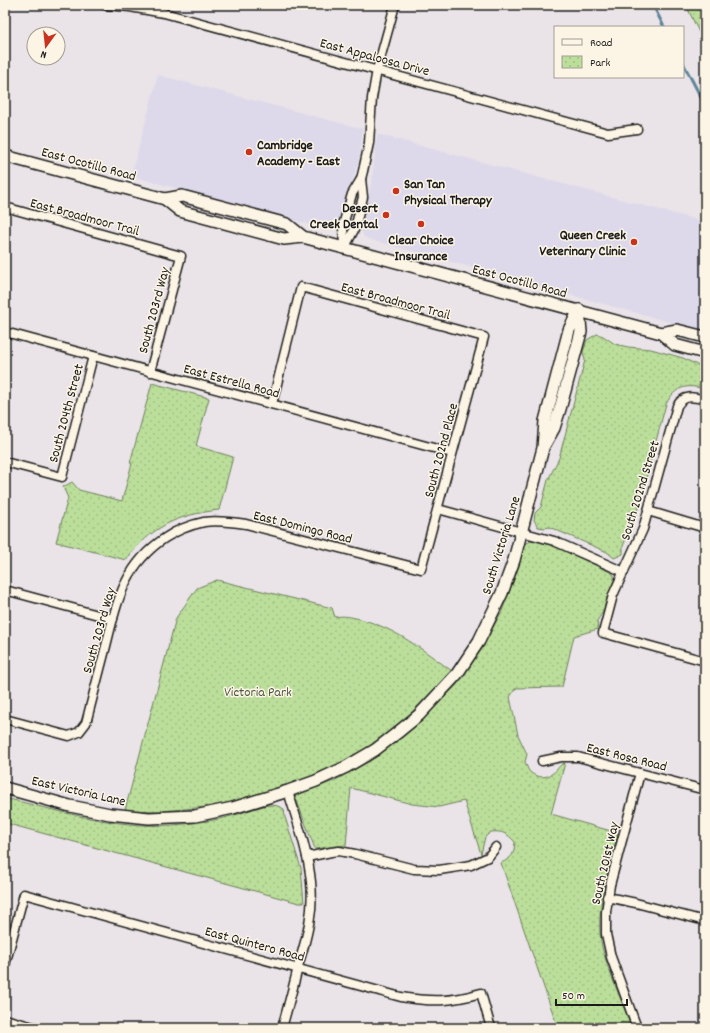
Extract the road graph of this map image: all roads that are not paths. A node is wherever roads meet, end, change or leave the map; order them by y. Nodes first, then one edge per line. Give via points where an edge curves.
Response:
1 (105, 5) edge
2 (395, 5) edge
3 (377, 70) junction
4 (637, 129) dead end
5 (5, 156) edge
6 (361, 179) junction
7 (5, 207) edge
8 (344, 248) junction
9 (181, 256) joint
10 (579, 310) junction
11 (5, 332) edge
12 (660, 333) junction
13 (484, 337) joint
14 (705, 337) edge
15 (705, 353) edge
16 (93, 356) junction
17 (150, 372) junction
18 (705, 400) edge
19 (272, 404) junction
20 (452, 453) junction
21 (5, 462) edge
22 (438, 509) junction
23 (648, 512) junction
24 (705, 528) edge
25 (178, 529) joint
26 (521, 531) junction
27 (421, 569) joint
28 (624, 572) junction
29 (5, 590) edge
30 (113, 618) junction
31 (705, 660) edge
32 (5, 719) edge
33 (542, 761) dead end
34 (640, 773) junction
35 (5, 788) edge
36 (705, 790) edge
37 (288, 791) junction
38 (496, 847) dead end
39 (307, 857) junction
40 (607, 897) junction
41 (705, 921) edge
42 (5, 965) edge
43 (298, 969) junction
44 (5, 1019) edge
45 (37, 1028) edge
46 (282, 1028) edge
47 (491, 1028) edge
48 (637, 1028) edge

1 - 3 street, East Appaloosa Drive via 164,13
2 - 3 street
3 - 4 street, East Appaloosa Drive via 608,133
3 - 6 street via 369,143
5 - 8 street, East Ocotillo Road via 165,199 182,196 286,224 303,236
6 - 8 street via 352,194 343,225
6 - 8 street via 363,197 355,228
7 - 9 street, East Broadmoor Trail
8 - 10 street, East Ocotillo Road
9 - 17 street, South 203rd Way
10 - 12 street, East Ocotillo Road
10 - 26 street, South Victoria Lane via 581,332 560,409 544,448
11 - 16 street, East Estrella Road
12 - 14 street, East Ocotillo Road via 677,330
12 - 15 street, East Ocotillo Road via 675,345
13 - 19 street, East Broadmoor Trail via 301,288
13 - 20 street, South 202nd Place
16 - 17 street, East Estrella Road
16 - 21 street, South 204th Street via 62,477
17 - 19 street, East Estrella Road
18 - 23 street, South 202nd Street via 692,397 682,400 676,408
19 - 20 street, East Estrella Road
20 - 22 street, South 202nd Place
22 - 26 street
22 - 27 street, South 202nd Place
23 - 24 street
23 - 28 street, South 202nd Street
25 - 27 street, East Domingo Road via 204,522 246,524
25 - 30 street, South 203rd Way via 154,545 138,561 120,595
26 - 28 street via 554,541
26 - 37 street, South Victoria Lane via 508,577 493,615 458,674 418,715 375,750 346,767
28 - 31 street, South 202nd Street via 613,595 603,632
29 - 30 street
30 - 32 street, South 203rd Way via 86,723 79,732 69,736
33 - 34 street, East Rosa Road via 578,757
34 - 36 street, East Rosa Road
34 - 40 street, South 201st Way
35 - 37 street, East Victoria Lane via 88,810 149,818 174,818 216,812
37 - 39 street
38 - 39 street via 488,857 471,865 439,870 414,869 339,851
39 - 43 street via 312,883 312,910
40 - 41 street
40 - 48 street, South 201st Way via 608,945 613,966
42 - 43 street, East Quintero Road via 24,894
43 - 46 street
43 - 47 street, East Quintero Road via 416,1000 452,1000 481,993
44 - 45 street

